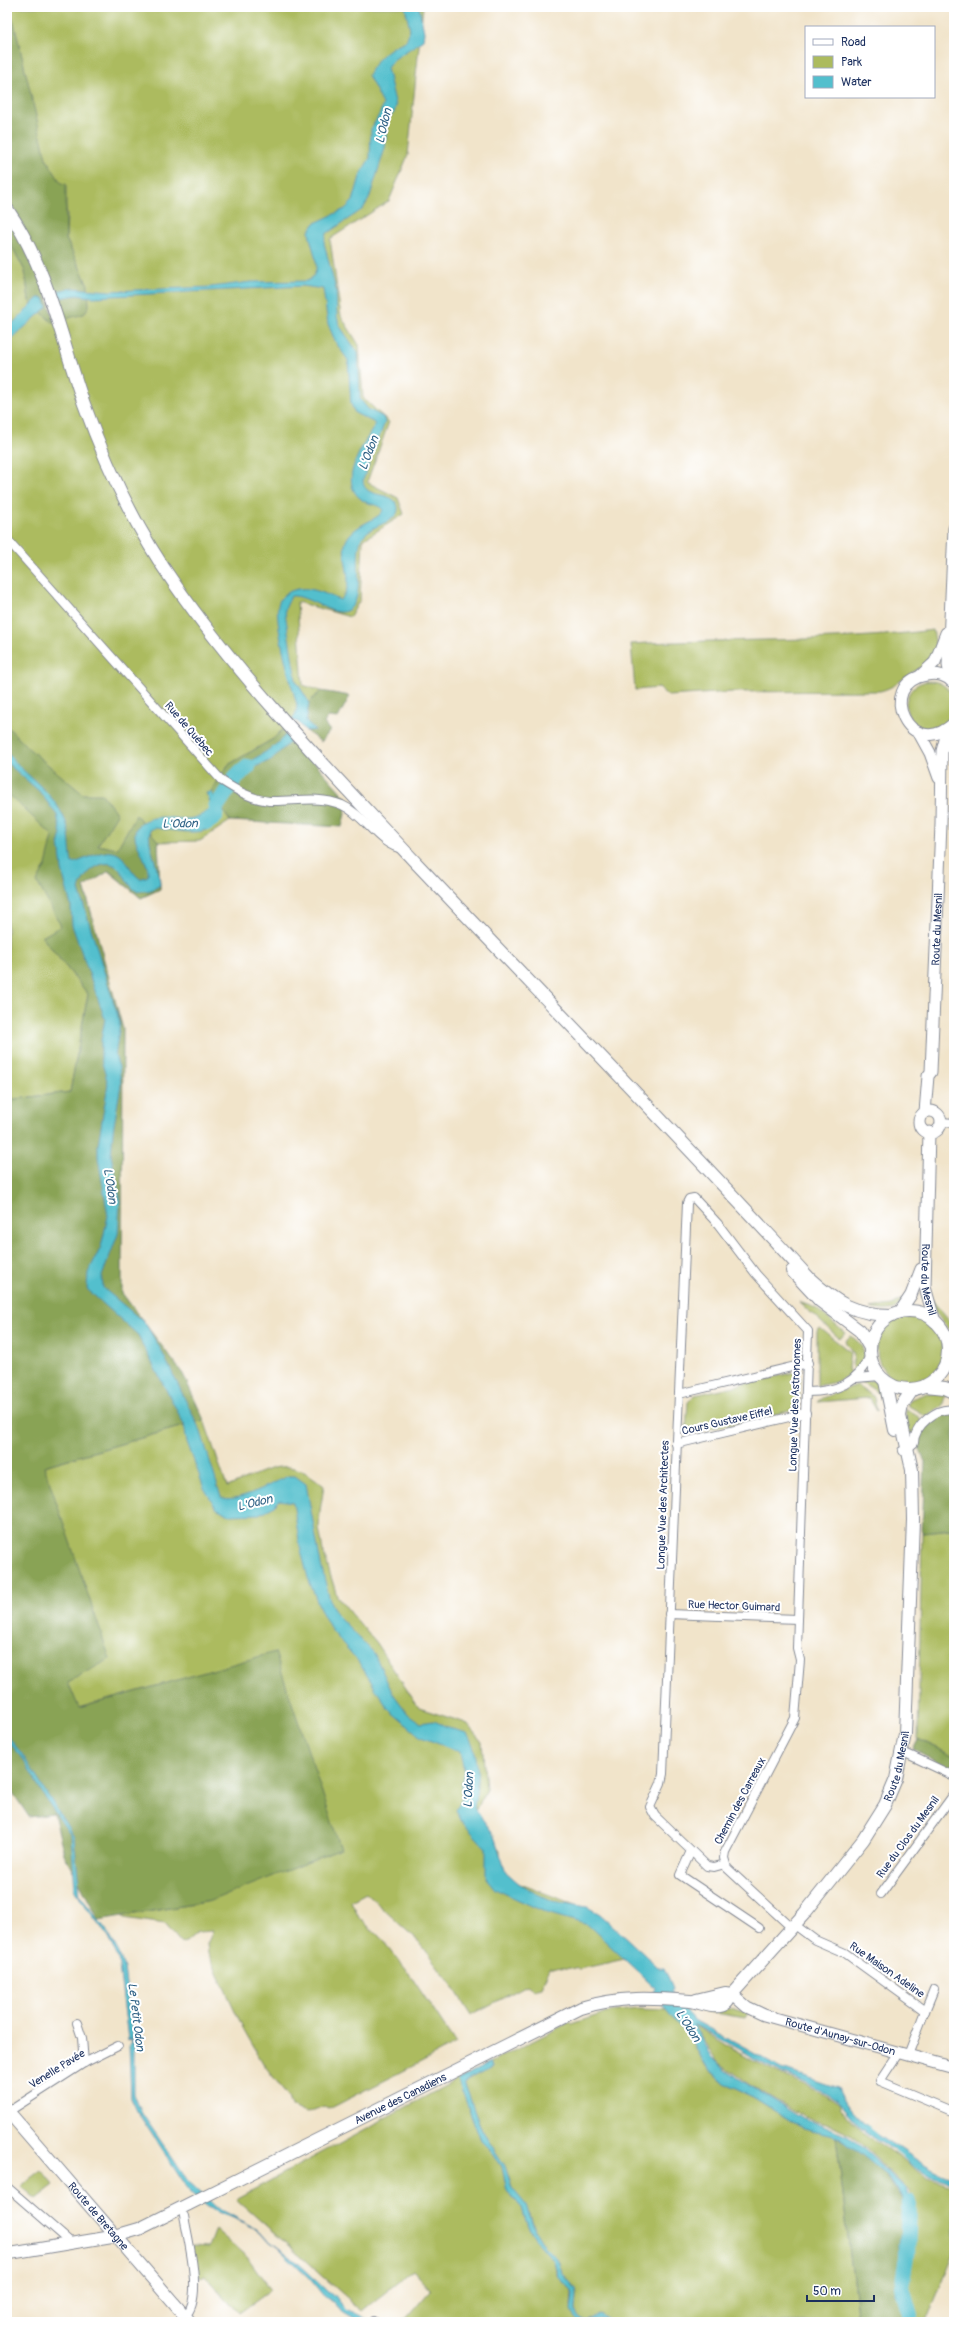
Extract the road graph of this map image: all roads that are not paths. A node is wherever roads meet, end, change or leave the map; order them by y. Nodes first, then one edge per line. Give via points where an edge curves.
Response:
1 (7, 209) edge
2 (954, 528) edge
3 (7, 539) edge
4 (953, 573) edge
5 (950, 615) junction
6 (920, 676) junction
7 (952, 682) edge
8 (951, 726) edge
9 (919, 733) junction
10 (942, 786) junction
11 (403, 849) junction
12 (929, 1112) junction
13 (941, 1122) junction
14 (954, 1123) edge
15 (929, 1132) junction
16 (689, 1199) joint
17 (749, 1214) junction
18 (925, 1236) junction
19 (896, 1314) junction
20 (935, 1322) junction
21 (870, 1352) junction
22 (951, 1360) edge
23 (808, 1363) junction
24 (856, 1378) junction
25 (882, 1379) junction
26 (926, 1386) junction
27 (913, 1389) junction
28 (807, 1392) junction
29 (954, 1392) edge
30 (679, 1394) junction
31 (954, 1410) edge
32 (806, 1413) junction
33 (676, 1444) junction
34 (904, 1450) junction
35 (669, 1614) junction
36 (798, 1619) junction
37 (800, 1660) joint
38 (903, 1752) junction
39 (954, 1776) edge
40 (954, 1794) edge
41 (692, 1851) junction
42 (725, 1864) junction
43 (881, 1894) dead end
44 (793, 1926) junction
45 (759, 1928) dead end
46 (934, 1990) dead end
47 (732, 1994) junction
48 (693, 2001) joint
49 (925, 2011) junction
50 (77, 2023) dead end
51 (118, 2046) dead end
52 (903, 2054) junction
53 (84, 2063) junction
54 (954, 2068) edge
55 (8, 2111) edge
56 (954, 2112) edge
57 (7, 2188) edge
58 (184, 2216) dead end
59 (116, 2236) junction
60 (69, 2244) junction
61 (7, 2254) edge
62 (187, 2319) edge

1 - 11 main road via 26,240 46,282 86,410 118,486 147,540 207,628 315,753
2 - 4 street
3 - 11 street, Rue de Québec via 222,781 248,796 269,801 313,798 331,801 353,812 392,847
4 - 5 street
5 - 6 street via 935,662
5 - 7 street via 948,665
6 - 7 street via 934,674 944,676
6 - 9 street, Route du Mesnil via 903,690 900,706 908,726
8 - 9 street via 931,735
8 - 10 street, Route du Mesnil via 942,751
9 - 10 street, Route du Mesnil via 930,753
10 - 12 street, Route du Mesnil via 931,1072 928,1076
11 - 17 main road
12 - 13 street via 940,1117
12 - 15 street via 919,1122 922,1129
13 - 14 street
13 - 15 street via 937,1130
15 - 18 street, Route du Mesnil
16 - 23 street, Longue Vue des Astronomes via 698,1200 756,1274 808,1332
16 - 30 street, Longue Vue des Architectes
17 - 19 main road via 823,1291 864,1314
17 - 21 main road via 763,1237 804,1284 829,1309 860,1331
18 - 19 street, Route du Mesnil via 921,1274 911,1295
18 - 20 street, Route du Mesnil via 925,1288
19 - 20 main road via 918,1312
19 - 21 main road via 877,1329
20 - 22 main road via 944,1334
21 - 24 street
21 - 25 main road
22 - 26 main road
23 - 28 street, Longue Vue des Astronomes
23 - 30 street
24 - 25 street
24 - 28 street via 834,1388
25 - 27 main road via 898,1388
25 - 34 main road, Route du Mesnil
26 - 27 main road
26 - 29 main road via 945,1388
27 - 34 main road, Route du Mesnil via 902,1404 900,1416
28 - 32 street, Longue Vue des Astronomes
30 - 33 street, Longue Vue des Architectes
31 - 34 street via 943,1410 926,1419 914,1438 914,1443
32 - 33 street, Cours Gustave Eiffel
32 - 36 street, Longue Vue des Astronomes
33 - 35 street, Longue Vue des Architectes
34 - 38 main road, Route du Mesnil via 913,1484 912,1567
35 - 36 street, Rue Hector Guimard
35 - 41 street, Longue Vue des Architectes via 663,1774 651,1810
36 - 37 street, Longue Vue des Astronomes via 797,1648
37 - 42 street, Chemin des Carreaux via 795,1718 725,1852
38 - 39 street
38 - 44 main road, Route du Mesnil via 892,1788 875,1822
40 - 43 street, Rue du Clos du Mesnil
41 - 42 street via 710,1868
41 - 45 street via 680,1875
42 - 44 street
44 - 47 main road, Route du Mesnil
44 - 49 street, Rue Maison Adeline via 815,1940 845,1952
46 - 49 street, Rue Maison Adeline
47 - 48 main road, Route du Mesnil via 729,2001 721,2006 703,2005
47 - 52 street, Route d'Aunay-sur-Odon via 747,2007 764,2015
48 - 59 main road, Avenue des Canadiens via 619,1999 600,2002 576,2011 139,2229
49 - 52 street, Rue Maison Adeline
50 - 53 street via 82,2038
51 - 53 street, Venelle Pavée
52 - 54 street, Route d'Aunay-sur-Odon
52 - 56 street, Rue Maison Adeline via 880,2081
53 - 55 street, Venelle Pavée
55 - 59 main road, Route de Bretagne
57 - 60 street via 68,2240
58 - 62 street via 193,2275 192,2308
59 - 60 street
59 - 62 main road, Route de Bretagne
60 - 61 street

